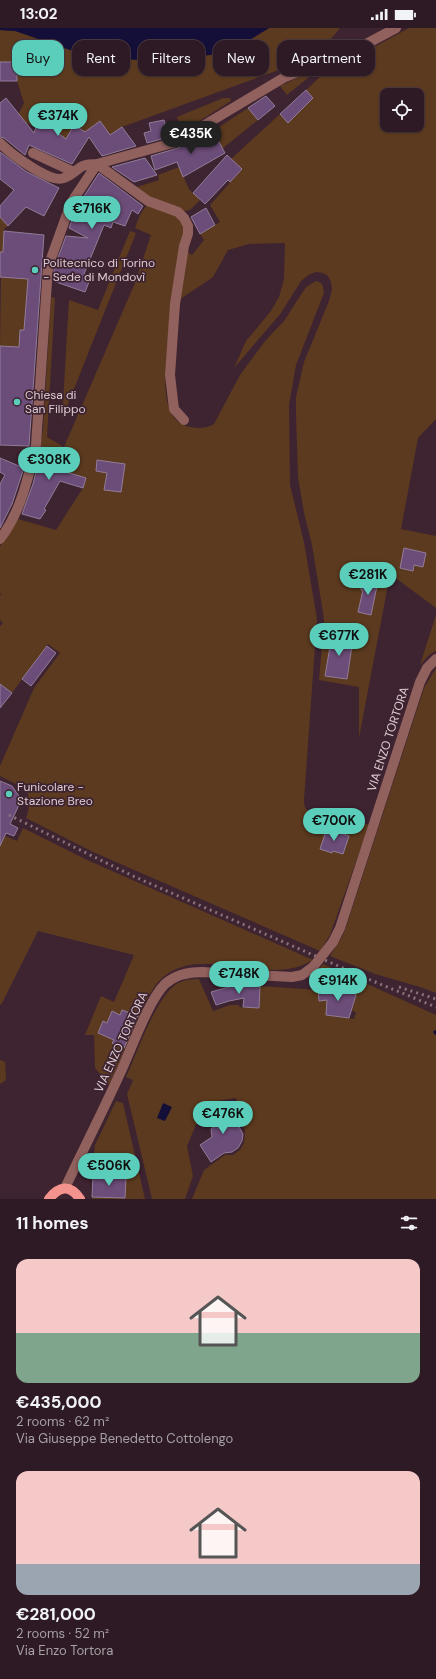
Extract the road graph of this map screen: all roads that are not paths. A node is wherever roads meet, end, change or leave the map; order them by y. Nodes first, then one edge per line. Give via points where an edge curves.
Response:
1 (396, 28) edge
2 (0, 143) edge
3 (33, 153) dead end
4 (96, 164) junction
5 (74, 172) junction
6 (184, 420) dead end
7 (1, 535) edge
8 (436, 659) edge
9 (65, 1188) junction
10 (49, 1199) edge
11 (80, 1199) edge

1 - 4 street via 368,43 285,77 176,142
2 - 5 street via 22,161 55,179 63,179
3 - 5 street
4 - 5 street via 83,165
4 - 6 street via 148,201 178,212 187,224 188,234 175,304 170,375 174,409
4 - 7 street via 71,203 48,264 36,443 16,513
8 - 9 street, VIA ENZO TORTORA, bridge via 422,677 339,932 333,942 313,967 302,975 292,977 190,972 177,976 165,984 151,1005
9 - 10 main road, VIA ENZO TORTORA via 57,1190
9 - 11 main road

